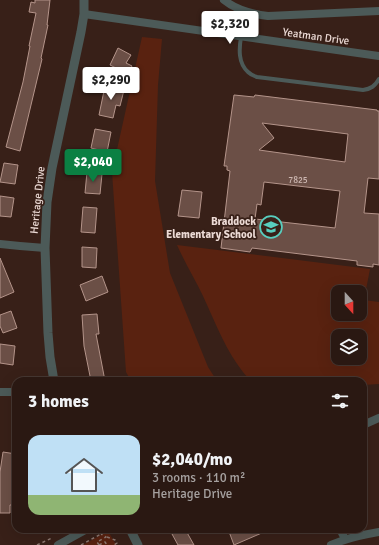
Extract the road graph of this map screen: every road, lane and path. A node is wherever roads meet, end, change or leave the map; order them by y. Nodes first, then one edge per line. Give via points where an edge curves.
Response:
1 (84, 0) edge
2 (224, 0) edge
3 (379, 11) edge
4 (84, 14) junction
5 (241, 36) junction
6 (379, 56) edge
7 (379, 79) edge
8 (0, 244) edge
9 (45, 248) junction
10 (53, 377) edge
11 (0, 392) edge
12 (12, 392) edge
13 (379, 418) edge
14 (367, 423) edge
15 (379, 532) edge
16 (80, 533) edge
17 (132, 533) edge
18 (342, 533) edge
19 (101, 534) joint
20 (106, 537) junction
21 (345, 539) junction
22 (58, 545) edge
23 (81, 545) edge
24 (99, 545) edge
25 (107, 545) edge
26 (114, 545) edge
27 (138, 545) edge
28 (331, 545) edge

1 - 4 street, Heritage Drive
2 - 3 street via 238,9 268,16
4 - 5 street, Yeatman Drive
4 - 9 street, Heritage Drive via 52,168 47,202
5 - 6 street, Yeatman Drive
5 - 7 lane via 240,56 243,65 248,73 257,77 363,90 369,89
8 - 9 street
9 - 10 street, Heritage Drive via 48,338
11 - 12 street
13 - 14 street
15 - 21 street
16 - 22 street
17 - 27 street
18 - 21 street
19 - 20 path
19 - 23 path
20 - 24 path via 97,542
20 - 26 path via 115,540 117,543
21 - 28 street
24 - 25 path via 104,542

